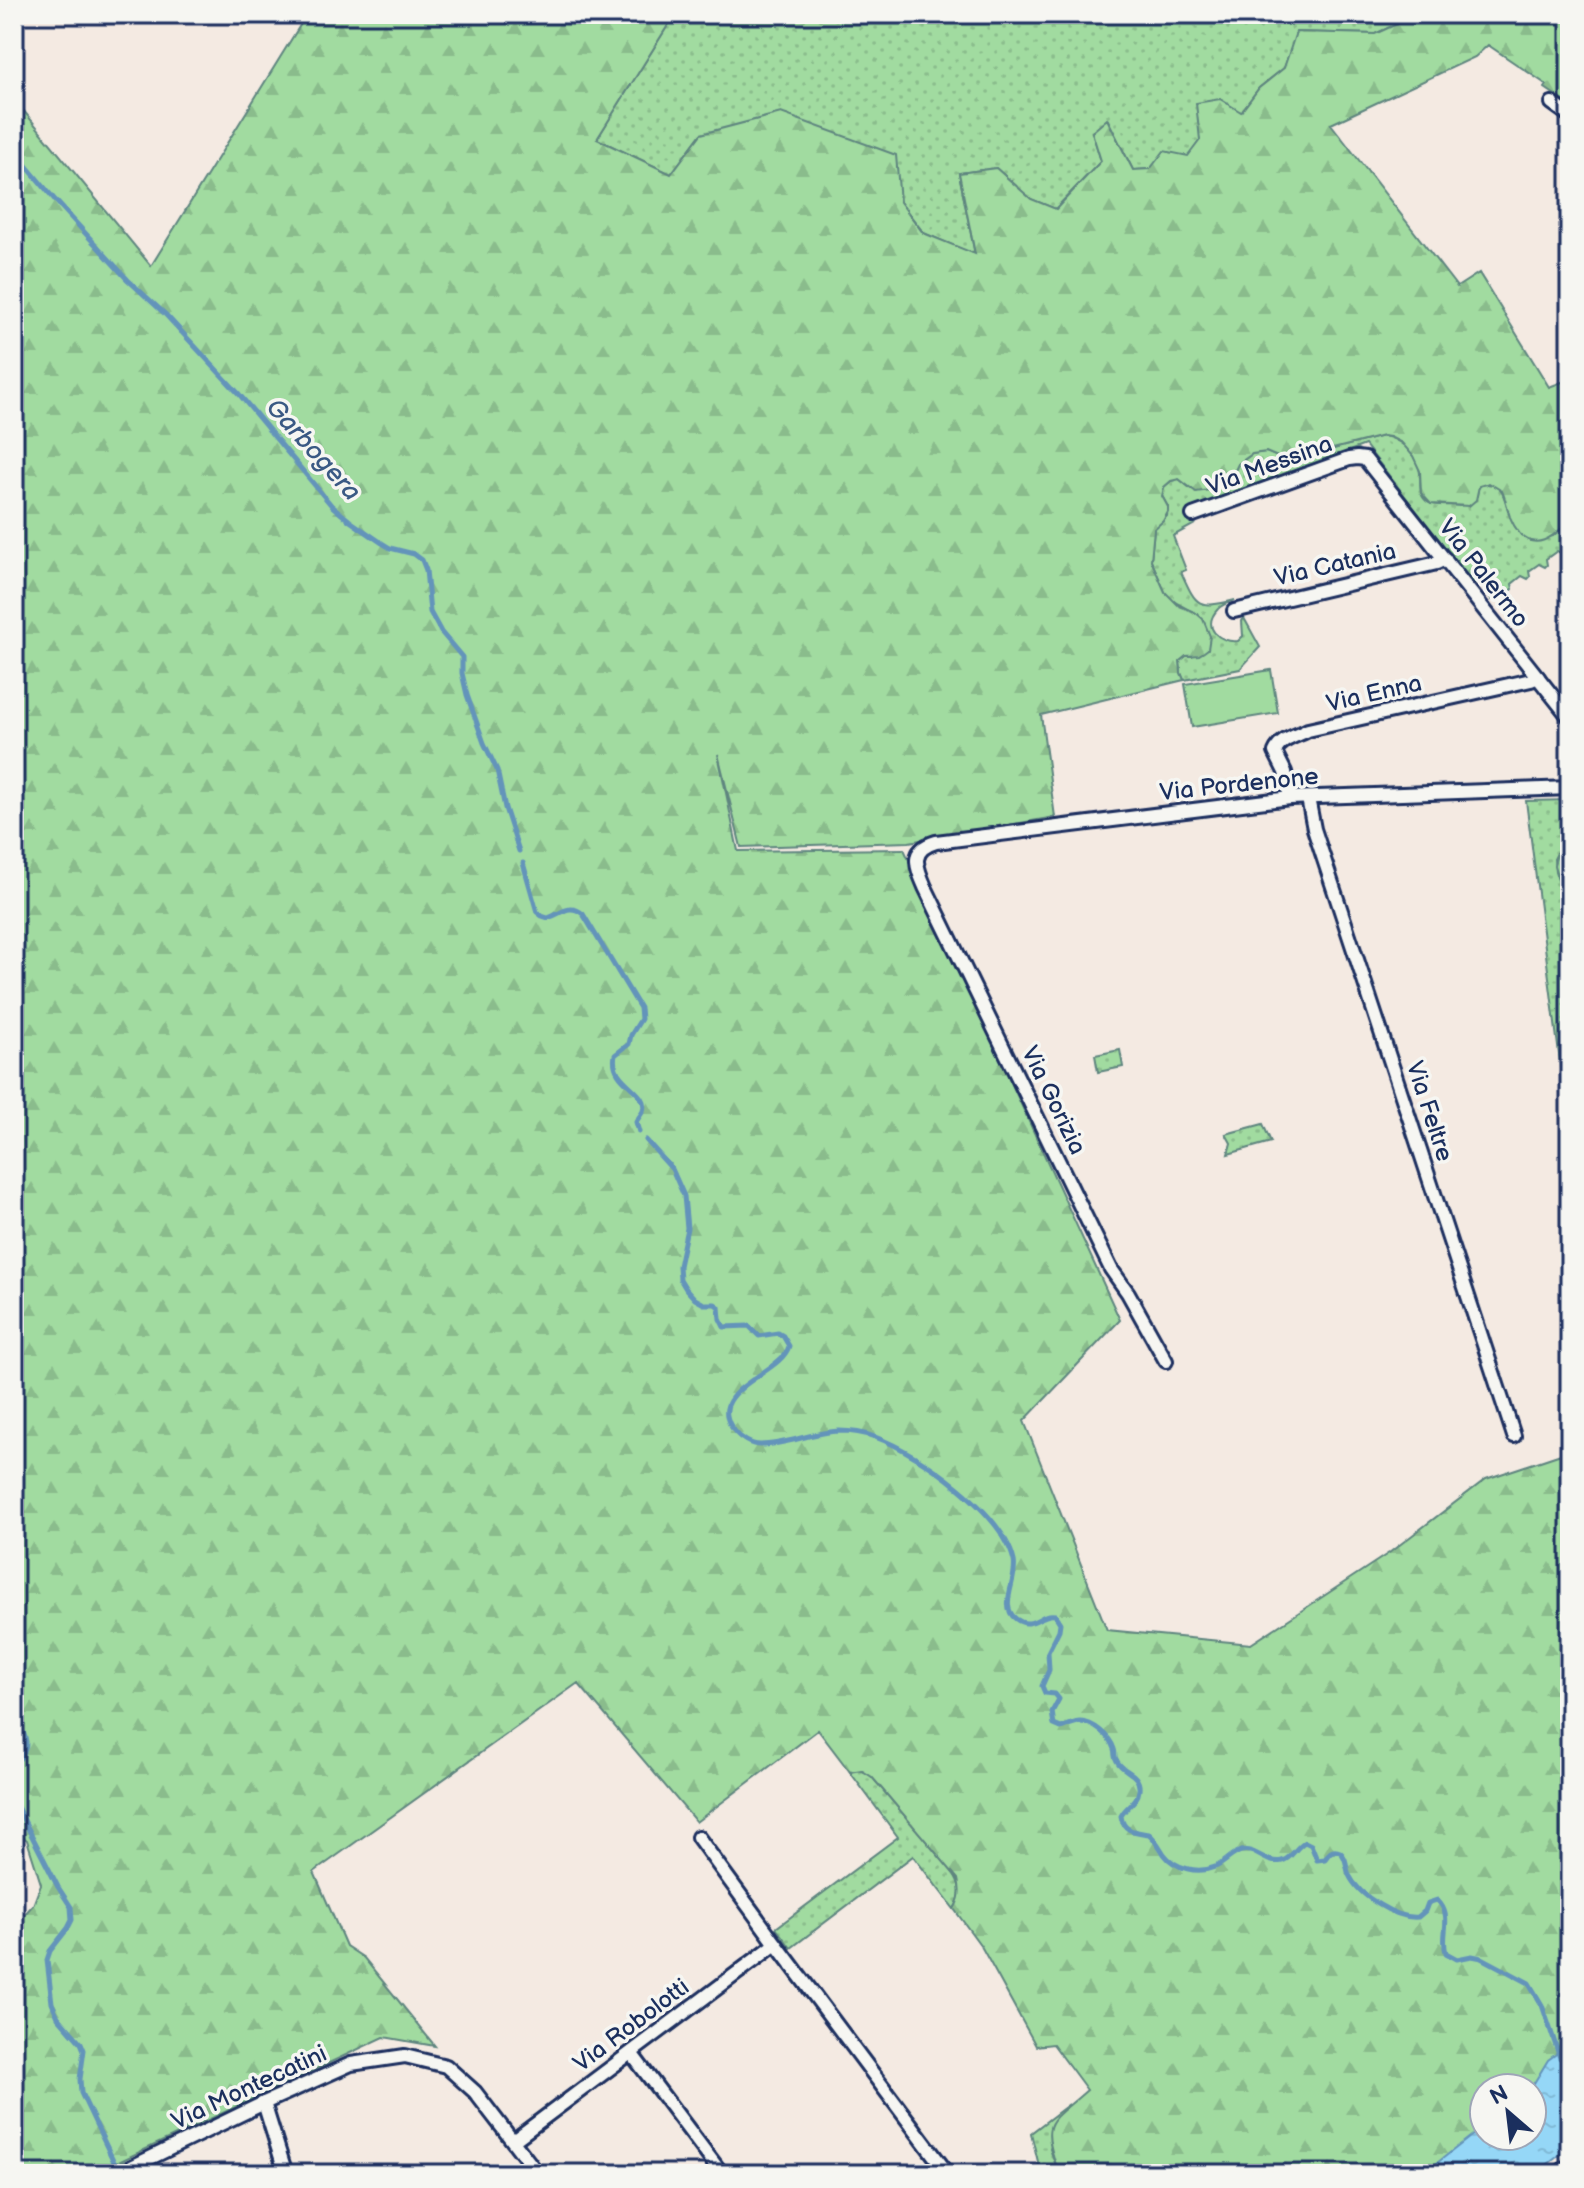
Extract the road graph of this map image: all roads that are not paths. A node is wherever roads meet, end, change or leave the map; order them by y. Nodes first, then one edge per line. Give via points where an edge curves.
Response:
1 (1552, 103) dead end
2 (1570, 116) edge
3 (1360, 458) joint
4 (1193, 515) dead end
5 (1445, 559) junction
6 (1234, 611) dead end
7 (1538, 677) junction
8 (1570, 718) edge
9 (1570, 788) edge
10 (1290, 798) junction
11 (1308, 798) junction
12 (918, 853) joint
13 (1166, 1361) dead end
14 (1514, 1436) dead end
15 (698, 1837) dead end
16 (776, 1944) junction
17 (631, 2053) junction
18 (264, 2103) junction
19 (513, 2141) junction
20 (1570, 2167) edge
21 (117, 2174) edge
22 (286, 2174) edge
23 (538, 2174) edge
24 (722, 2174) edge
25 (948, 2174) edge
26 (1561, 2174) edge

1 - 2 street
3 - 4 street, Via Messina
3 - 5 street, Via Palermo via 1370,463
5 - 6 street, Via Catania
5 - 7 street, Via Palermo
7 - 8 street, Via Palermo
7 - 10 street, Via Enna via 1308,730 1284,741 1275,752
9 - 11 street, Via Pordenone
10 - 11 street, Via Pordenone
10 - 12 street, Via Pordenone via 940,841
11 - 14 street, Via Feltre
12 - 13 street, Via Gorizia via 918,871 1111,1269
15 - 16 street
16 - 17 street, Via Robolotti
16 - 25 street
17 - 19 street, Via Robolotti
17 - 24 street
18 - 19 street, Via Montecatini via 351,2064 405,2056 446,2066 475,2092
18 - 21 street, Via Montecatini
18 - 22 street
19 - 23 street
20 - 26 street

